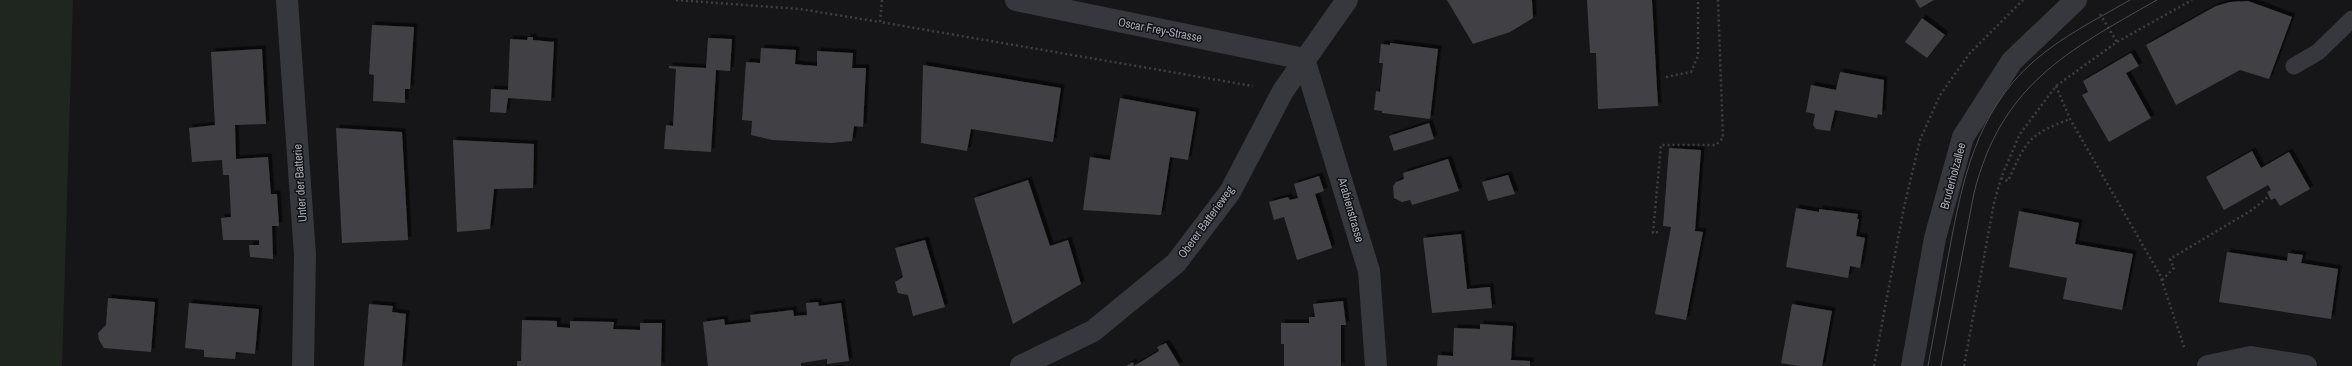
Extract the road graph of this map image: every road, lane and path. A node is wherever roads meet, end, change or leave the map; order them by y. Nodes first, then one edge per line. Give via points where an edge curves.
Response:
1 (287, 0) edge
2 (676, 0) edge
3 (882, 0) edge
4 (1016, 0) edge
5 (1347, 0) edge
6 (1698, 0) edge
7 (1718, 0) edge
8 (2076, 0) edge
9 (2192, 0) edge
10 (2098, 11) dead end
11 (2352, 19) edge
12 (880, 22) junction
13 (2117, 42) junction
14 (1304, 59) junction
15 (2294, 66) dead end
16 (1666, 78) dead end
17 (2056, 86) junction
18 (1283, 91) junction
19 (2070, 119) junction
20 (2000, 178) junction
21 (2269, 196) dead end
22 (1658, 232) dead end
23 (2162, 280) junction
24 (2186, 352) dead end
25 (303, 366) edge
26 (1021, 366) edge
27 (1376, 366) edge
28 (1912, 366) edge
29 (1964, 366) edge
30 (2208, 366) edge
31 (2306, 366) edge

1 - 25 street, Unter der Batterie via 305,255
2 - 12 path via 800,9
3 - 12 path
4 - 14 street, Oscar Frey-Strasse
5 - 14 street, Oberer Batterieweg
6 - 16 path via 1698,56 1691,72
7 - 22 path via 1723,138 1716,144 1661,145 1653,233
8 - 28 street, Bruderholzallee via 2012,61 1963,137 1935,238
9 - 13 path
10 - 13 path
11 - 15 lane via 2318,52
12 - 18 path
13 - 17 path
14 - 18 street, Oberer Batterieweg
14 - 27 street, Arabienstrasse via 1369,271
17 - 19 path
17 - 20 path via 2020,134
18 - 26 street, Oberer Batterieweg via 1230,192 1176,263 1093,331
19 - 20 path via 2043,130 2023,147 2008,181
19 - 23 path
20 - 29 path
21 - 23 path via 2252,210 2170,259 2174,268
23 - 24 path
30 - 31 street via 2251,357

